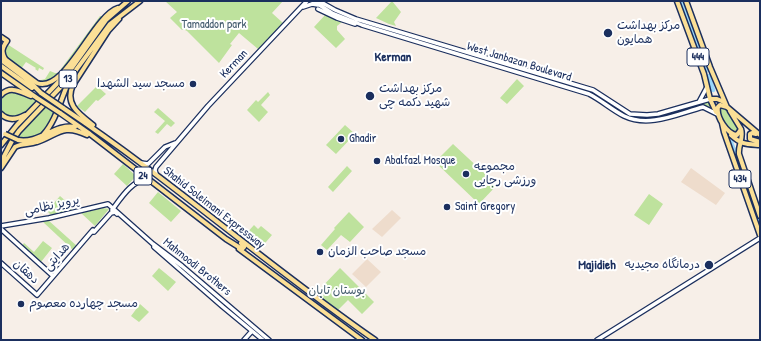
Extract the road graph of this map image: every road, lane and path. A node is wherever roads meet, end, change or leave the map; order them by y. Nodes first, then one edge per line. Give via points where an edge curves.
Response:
1 (128, 1) edge
2 (140, 1) edge
3 (306, 1) edge
4 (313, 1) edge
5 (678, 1) edge
6 (686, 1) edge
7 (319, 5) edge
8 (120, 7) junction
9 (300, 9) junction
10 (124, 12) junction
11 (362, 25) junction
12 (1, 37) edge
13 (1, 56) edge
14 (3, 60) edge
15 (12, 65) junction
16 (1, 66) edge
17 (710, 67) junction
18 (702, 71) junction
19 (1, 73) edge
20 (73, 74) junction
21 (28, 81) junction
22 (707, 87) junction
23 (593, 90) junction
24 (42, 93) junction
25 (589, 94) junction
26 (1, 95) edge
27 (37, 98) junction
28 (710, 99) junction
29 (699, 102) junction
30 (724, 102) junction
31 (729, 109) junction
32 (31, 110) junction
33 (1, 114) edge
34 (718, 114) junction
35 (637, 115) junction
36 (640, 120) junction
37 (722, 122) junction
38 (741, 129) junction
39 (1, 130) edge
40 (729, 131) junction
41 (90, 134) junction
42 (102, 134) junction
43 (760, 136) edge
44 (41, 137) junction
45 (100, 141) junction
46 (176, 142) junction
47 (741, 142) junction
48 (760, 142) edge
49 (1, 145) edge
50 (750, 145) junction
51 (760, 145) edge
52 (160, 152) junction
53 (739, 154) junction
54 (166, 155) junction
55 (1, 162) edge
56 (141, 163) junction
57 (1, 168) edge
58 (158, 177) junction
59 (148, 179) junction
60 (108, 204) joint
61 (113, 208) junction
62 (760, 216) edge
63 (1, 226) edge
64 (1, 229) edge
65 (92, 232) junction
66 (229, 232) junction
67 (760, 235) edge
68 (760, 238) edge
69 (226, 239) junction
70 (152, 244) junction
71 (264, 259) junction
72 (1, 263) edge
73 (259, 264) junction
74 (53, 276) junction
75 (37, 295) joint
76 (238, 313) junction
77 (234, 317) junction
78 (252, 331) junction
79 (248, 336) junction
80 (258, 336) junction
81 (244, 340) edge
82 (263, 340) edge
83 (269, 340) edge
84 (362, 340) edge
85 (375, 340) edge
86 (597, 340) edge

1 - 8 main road, 13
2 - 10 main road, 13
3 - 9 main road, Kerman
4 - 7 main road, West Janbazan Boulevard
5 - 18 main road, 444
6 - 17 main road, 444
7 - 9 main road via 312,4
7 - 11 main road, West Janbazan Boulevard
7 - 11 main road via 349,23
7 - 23 main road, West Janbazan Boulevard via 356,19
8 - 15 main road via 100,22 72,61 50,83 37,83
8 - 32 main road, 13 via 103,25 71,69
9 - 46 main road, Kerman
10 - 20 main road, 13 via 107,27
10 - 42 main road via 103,38 70,92 71,103
11 - 25 main road, West Janbazan Boulevard
12 - 14 main road via 6,41 2,52
13 - 14 main road
14 - 15 main road
14 - 21 main road
15 - 21 main road
16 - 24 main road, Shahid Soleimani Expressway / 24
17 - 18 main road via 708,72
17 - 30 main road, 444
18 - 22 main road, 444
19 - 27 main road, 24
20 - 44 main road via 52,122
20 - 55 main road, 13 via 19,131
21 - 24 main road
22 - 28 main road, 444
22 - 29 main road
23 - 25 main road
23 - 35 main road, West Janbazan Boulevard via 625,112
24 - 42 main road, Shahid Soleimani Expressway / 24, bridge
25 - 36 main road, West Janbazan Boulevard via 623,115
26 - 27 main road via 15,90
27 - 41 main road, 24, bridge
28 - 29 main road, West Janbazan Boulevard
28 - 30 main road
28 - 34 main road, 444
29 - 35 main road, West Janbazan Boulevard via 658,114
30 - 31 main road, 444
31 - 34 main road via 719,106
31 - 38 main road
31 - 43 main road
32 - 33 main road via 16,119 6,118
32 - 49 main road, 13
34 - 36 main road, West Janbazan Boulevard via 703,107 660,120
34 - 37 main road
35 - 36 main road
37 - 40 main road
37 - 67 main road, 434
38 - 40 main road via 737,135
38 - 47 main road, 434
39 - 44 main road, bridge via 18,140 27,141
40 - 47 main road
41 - 44 main road via 68,126
41 - 45 main road, 24
42 - 56 main road, Shahid Soleimani Expressway / 24
43 - 48 main road via 752,133 749,138
45 - 57 main road via 75,130 63,130 35,143 18,145
45 - 59 main road, 24
46 - 52 main road, Kerman
46 - 54 main road, Kerman
47 - 50 main road
47 - 53 main road, 434
50 - 51 main road
50 - 53 main road via 743,147
52 - 54 main road via 161,156
52 - 56 main road, Kerman via 148,164
53 - 62 main road, 434
54 - 58 main road, Kerman via 155,170
56 - 58 main road, Shahid Soleimani Expressway / 24
58 - 66 main road, Shahid Soleimani Expressway / 24
59 - 61 main road, هدایتی via 140,180 129,189
59 - 69 main road, 24
60 - 61 main road, Mahmoodi Brothers
60 - 63 main road, پرویز نظامی
61 - 65 main road, هدایتی
61 - 70 main road, Mahmoodi Brothers
64 - 74 main road
65 - 70 main road, هدایتی via 111,212 114,212
65 - 74 main road, هدایتی
66 - 69 main road via 244,245 244,248
66 - 71 main road, Shahid Soleimani Expressway / 24
68 - 86 main road
69 - 73 main road, Shahid Soleimani Expressway / 24
70 - 76 main road, Mahmoodi Brothers
70 - 77 main road, Mahmoodi Brothers
71 - 73 main road via 250,251 249,254
71 - 85 main road, Shahid Soleimani Expressway / 24
72 - 75 main road, دهقان
73 - 84 main road, Shahid Soleimani Expressway / 24
74 - 75 main road, هدایتی
76 - 77 main road
76 - 83 main road, Mahmoodi Brothers
77 - 78 main road, Mahmoodi Brothers
78 - 79 main road
78 - 80 main road, Mahmoodi Brothers
79 - 80 main road
79 - 81 main road
80 - 82 main road, Mahmoodi Brothers

